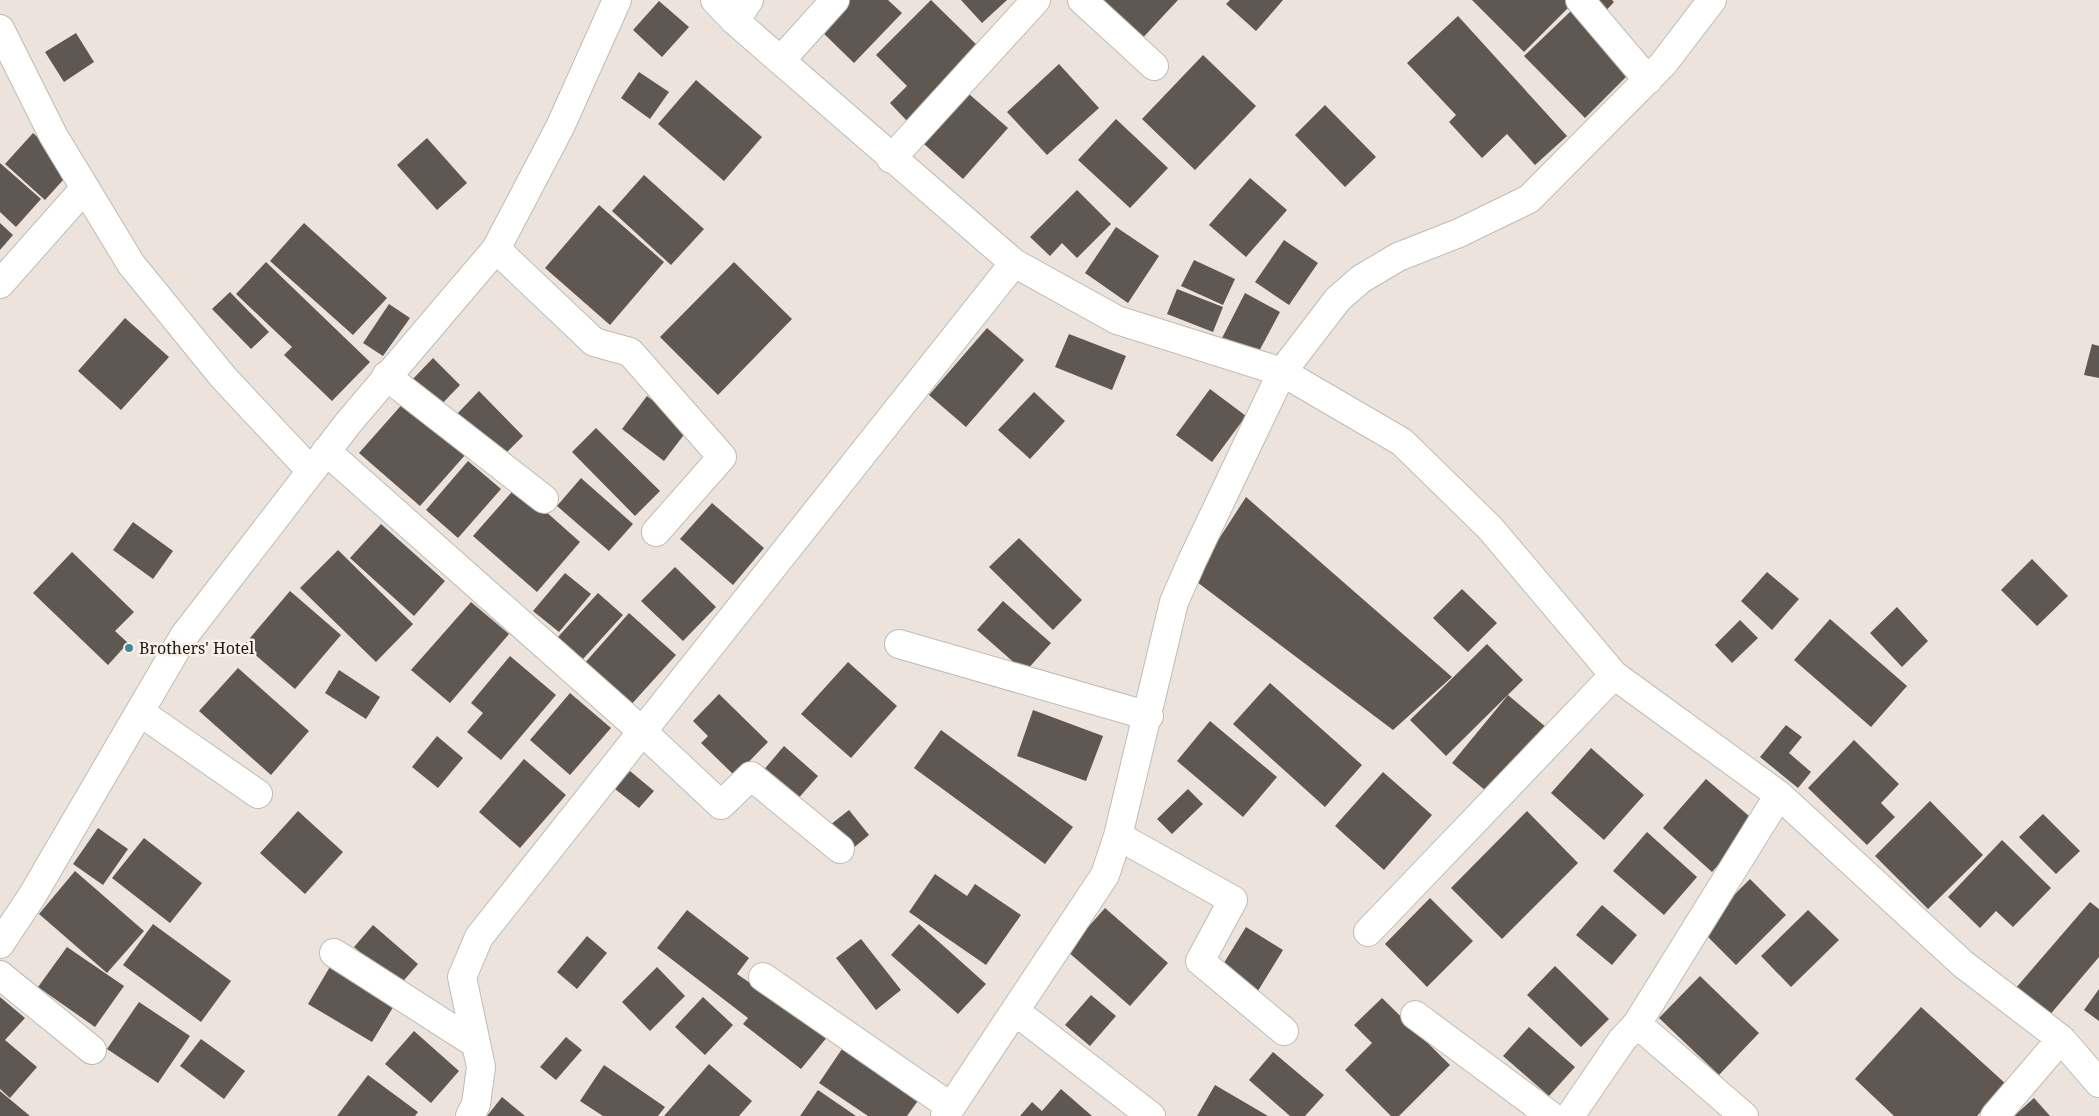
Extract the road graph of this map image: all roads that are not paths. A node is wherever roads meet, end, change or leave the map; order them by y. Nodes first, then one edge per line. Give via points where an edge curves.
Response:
1 (617, 0) edge
2 (715, 0) edge
3 (835, 0) edge
4 (1036, 0) edge
5 (1082, 0) edge
6 (1580, 0) edge
7 (1712, 0) edge
8 (742, 10) edge
9 (0, 29) edge
10 (781, 60) junction
11 (1154, 66) dead end
12 (1648, 80) junction
13 (891, 158) junction
14 (85, 188) junction
15 (496, 249) junction
16 (1014, 263) junction
17 (0, 284) edge
18 (1282, 372) junction
19 (386, 376) junction
20 (319, 461) junction
21 (544, 499) dead end
22 (656, 532) dead end
23 (898, 644) dead end
24 (1614, 675) junction
25 (140, 712) junction
26 (1148, 716) junction
27 (643, 732) junction
28 (258, 794) dead end
29 (1779, 795) junction
30 (1118, 836) junction
31 (840, 849) dead end
32 (1368, 932) dead end
33 (0, 944) edge
34 (334, 953) dead end
35 (0, 975) edge
36 (763, 977) dead end
37 (1015, 1011) junction
38 (1415, 1014) dead end
39 (1637, 1024) junction
40 (1284, 1031) dead end
41 (2061, 1039) junction
42 (476, 1044) junction
43 (92, 1050) dead end
44 (2099, 1083) edge
45 (948, 1112) edge
46 (470, 1116) edge
47 (1152, 1116) edge
48 (1551, 1116) edge
49 (1570, 1116) edge
50 (1744, 1116) edge
51 (1995, 1116) edge

1 - 15 street via 560,127
2 - 8 street
3 - 10 street
4 - 13 street
5 - 11 street
6 - 12 street
7 - 12 street
8 - 10 street
9 - 14 street via 53,135
10 - 13 street
12 - 18 street via 1529,198 1474,226 1398,257 1361,279 1338,299
13 - 16 street
14 - 17 street
14 - 20 street via 131,264 223,377
15 - 19 street
15 - 22 street via 594,342 630,352 722,457
16 - 18 street via 1117,320
16 - 27 street
18 - 24 street via 1402,442 1490,528
18 - 26 street via 1174,602
19 - 20 street
19 - 21 street
20 - 25 street via 184,636
20 - 27 street
23 - 26 street
24 - 29 street
24 - 32 street
25 - 28 street
25 - 33 street via 32,896
26 - 30 street
27 - 31 street via 721,805 751,776
27 - 42 street via 478,937 462,977
29 - 39 street
29 - 41 street via 1963,964
30 - 37 street via 1104,876
30 - 40 street via 1233,900 1200,961
34 - 42 street
35 - 43 street
36 - 45 street
37 - 45 street
37 - 47 street
38 - 48 street
39 - 49 street via 1622,1040
39 - 50 street
41 - 44 street
41 - 51 street
42 - 46 street via 481,1067 476,1104

